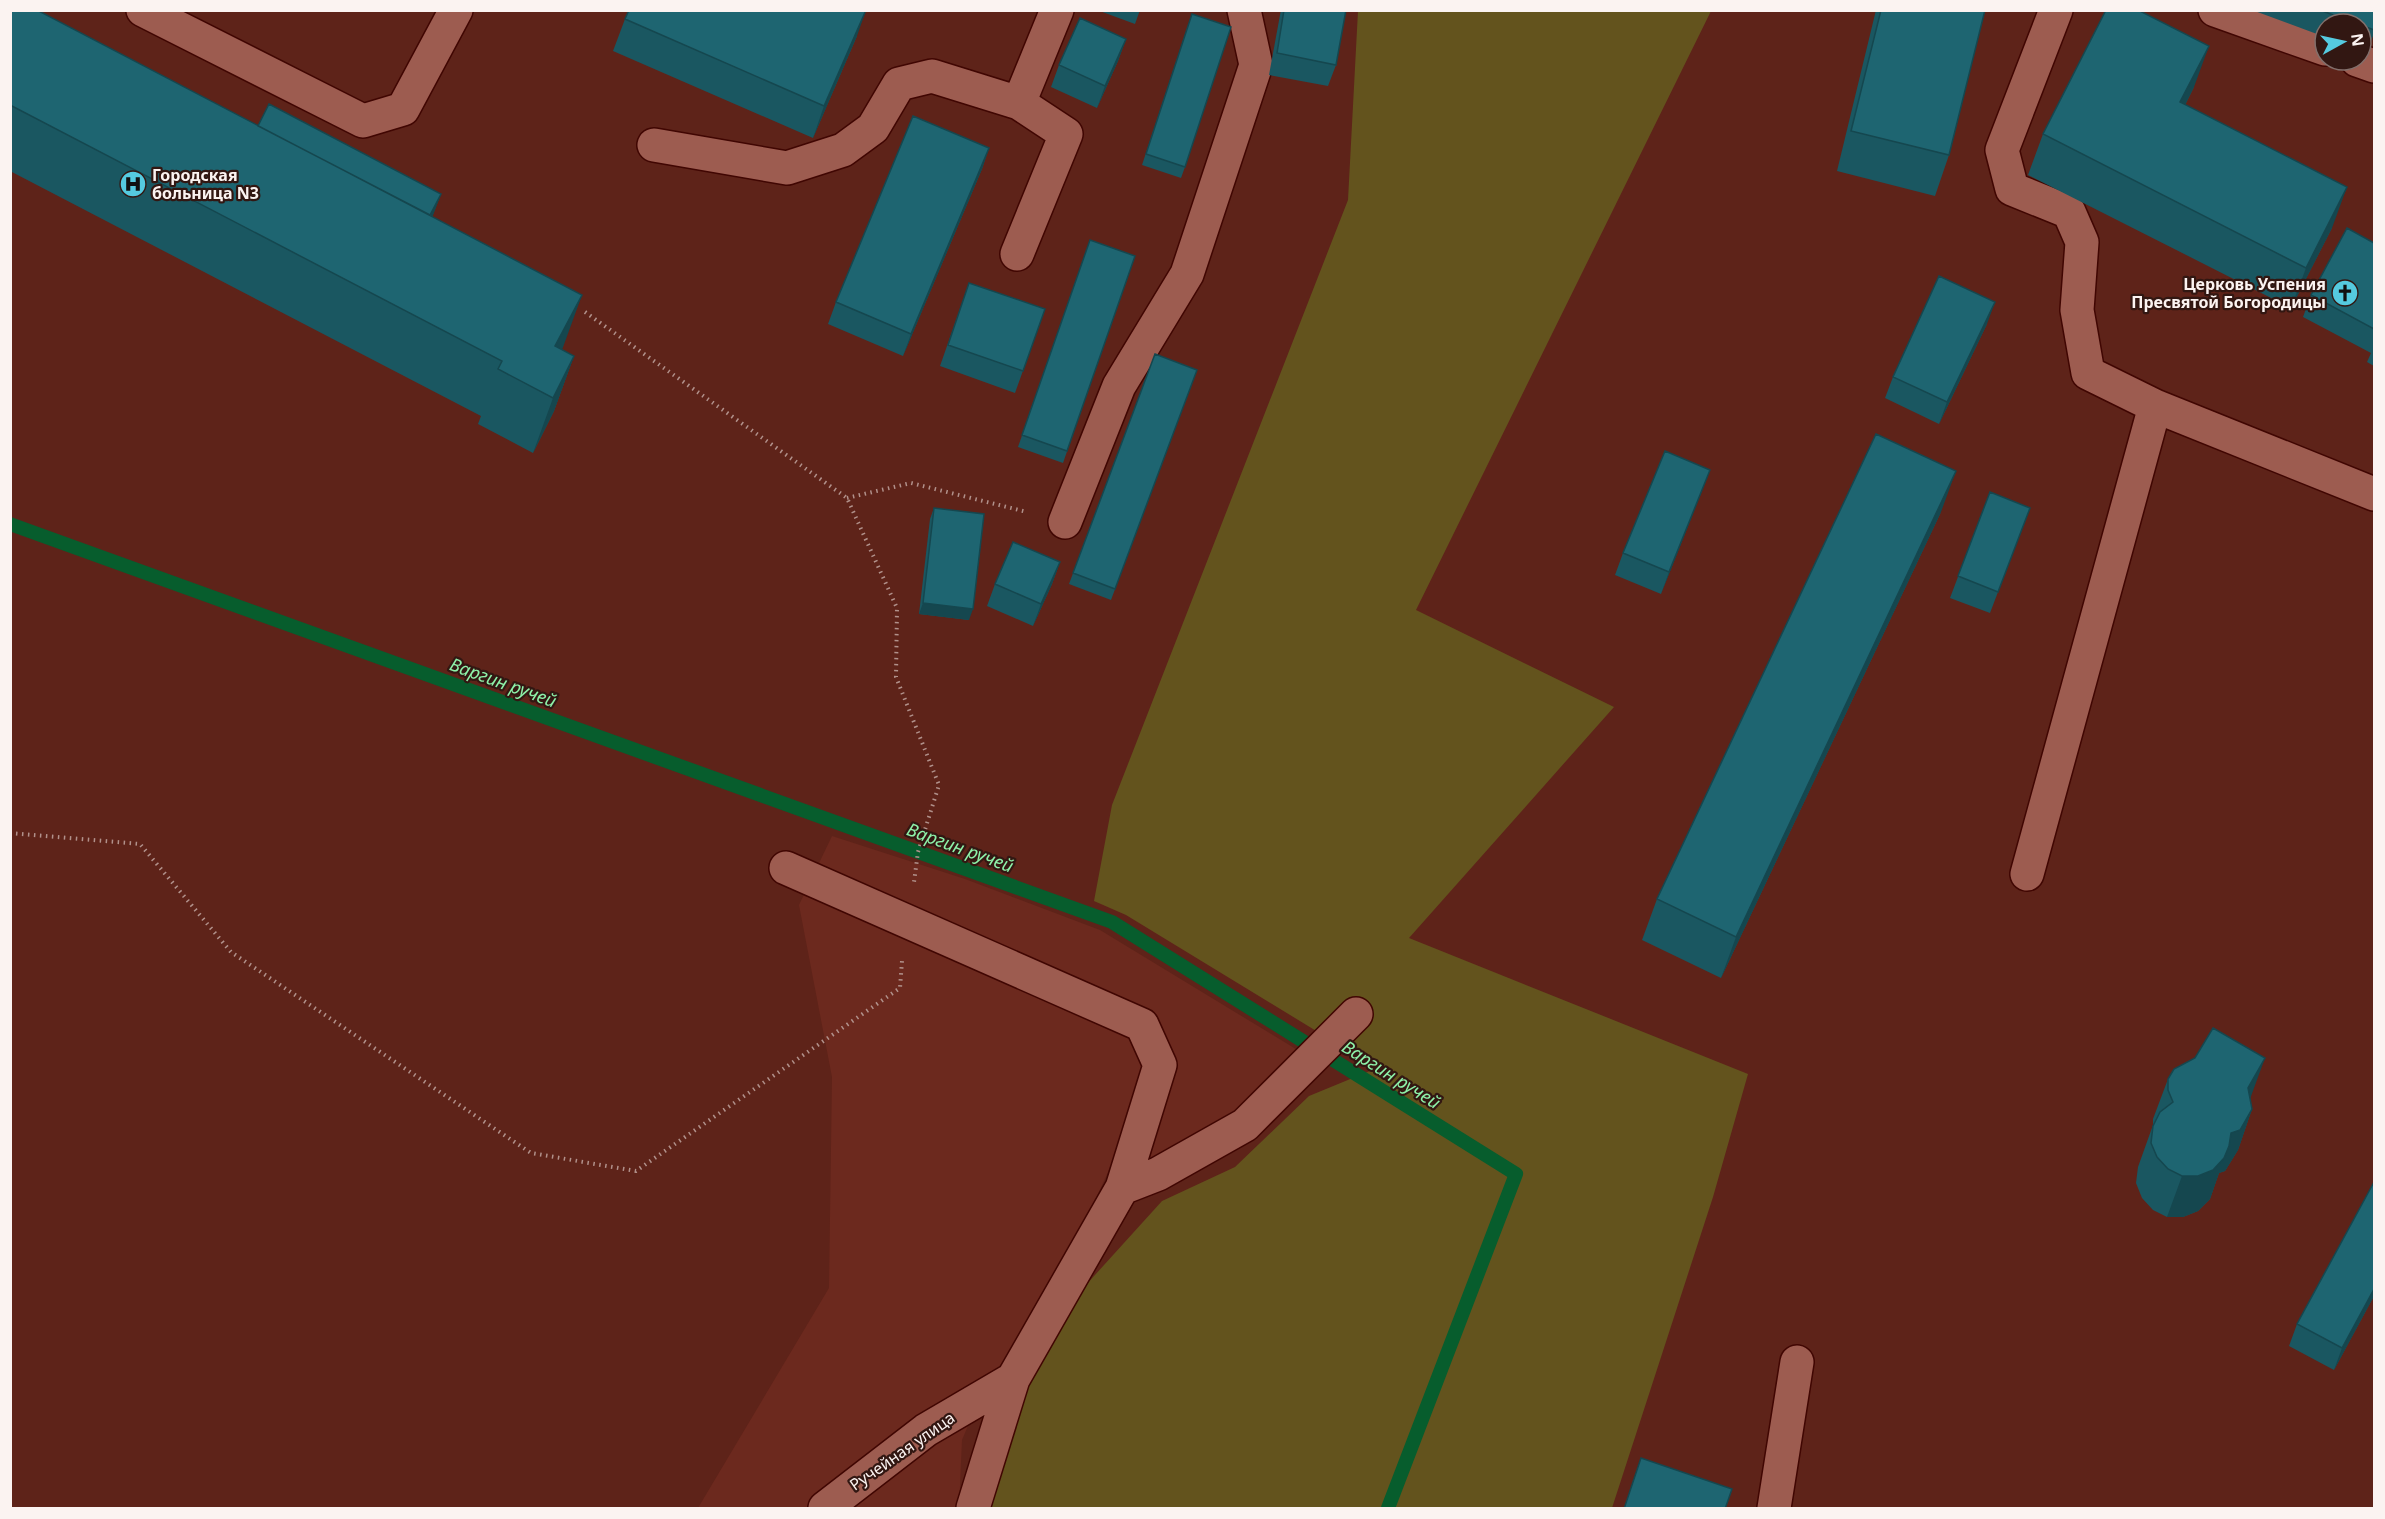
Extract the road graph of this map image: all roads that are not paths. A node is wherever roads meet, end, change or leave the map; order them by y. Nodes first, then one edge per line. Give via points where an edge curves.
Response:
1 (142, 10) edge
2 (456, 10) edge
3 (1244, 10) edge
4 (2056, 10) edge
5 (2215, 10) edge
6 (1050, 12) edge
7 (195, 22) edge
8 (2313, 45) edge
9 (1019, 103) junction
10 (654, 145) dead end
11 (1017, 254) dead end
12 (2154, 406) junction
13 (2374, 494) edge
14 (1065, 522) road end
15 (786, 867) dead end
16 (2027, 874) dead end
17 (1356, 1014) dead end
18 (1122, 1188) junction
19 (1797, 1362) dead end
20 (1013, 1378) junction
21 (825, 1509) edge
22 (973, 1509) edge
23 (1774, 1509) edge

1 - 7 street
2 - 7 street via 402,109 363,121
3 - 14 street via 1256,65 1187,274 1119,386
4 - 12 street via 2002,150 2012,189 2069,212 2082,242 2077,310 2088,373
5 - 8 street
6 - 9 street
9 - 10 street via 932,76 899,84 873,128 843,150 787,168
9 - 11 street via 1066,134
12 - 13 street
12 - 16 street
15 - 18 street via 1143,1025 1160,1065
17 - 18 street via 1245,1125 1158,1174
18 - 20 street
19 - 23 street
20 - 21 street, Ручейная улица via 926,1430
20 - 22 street

